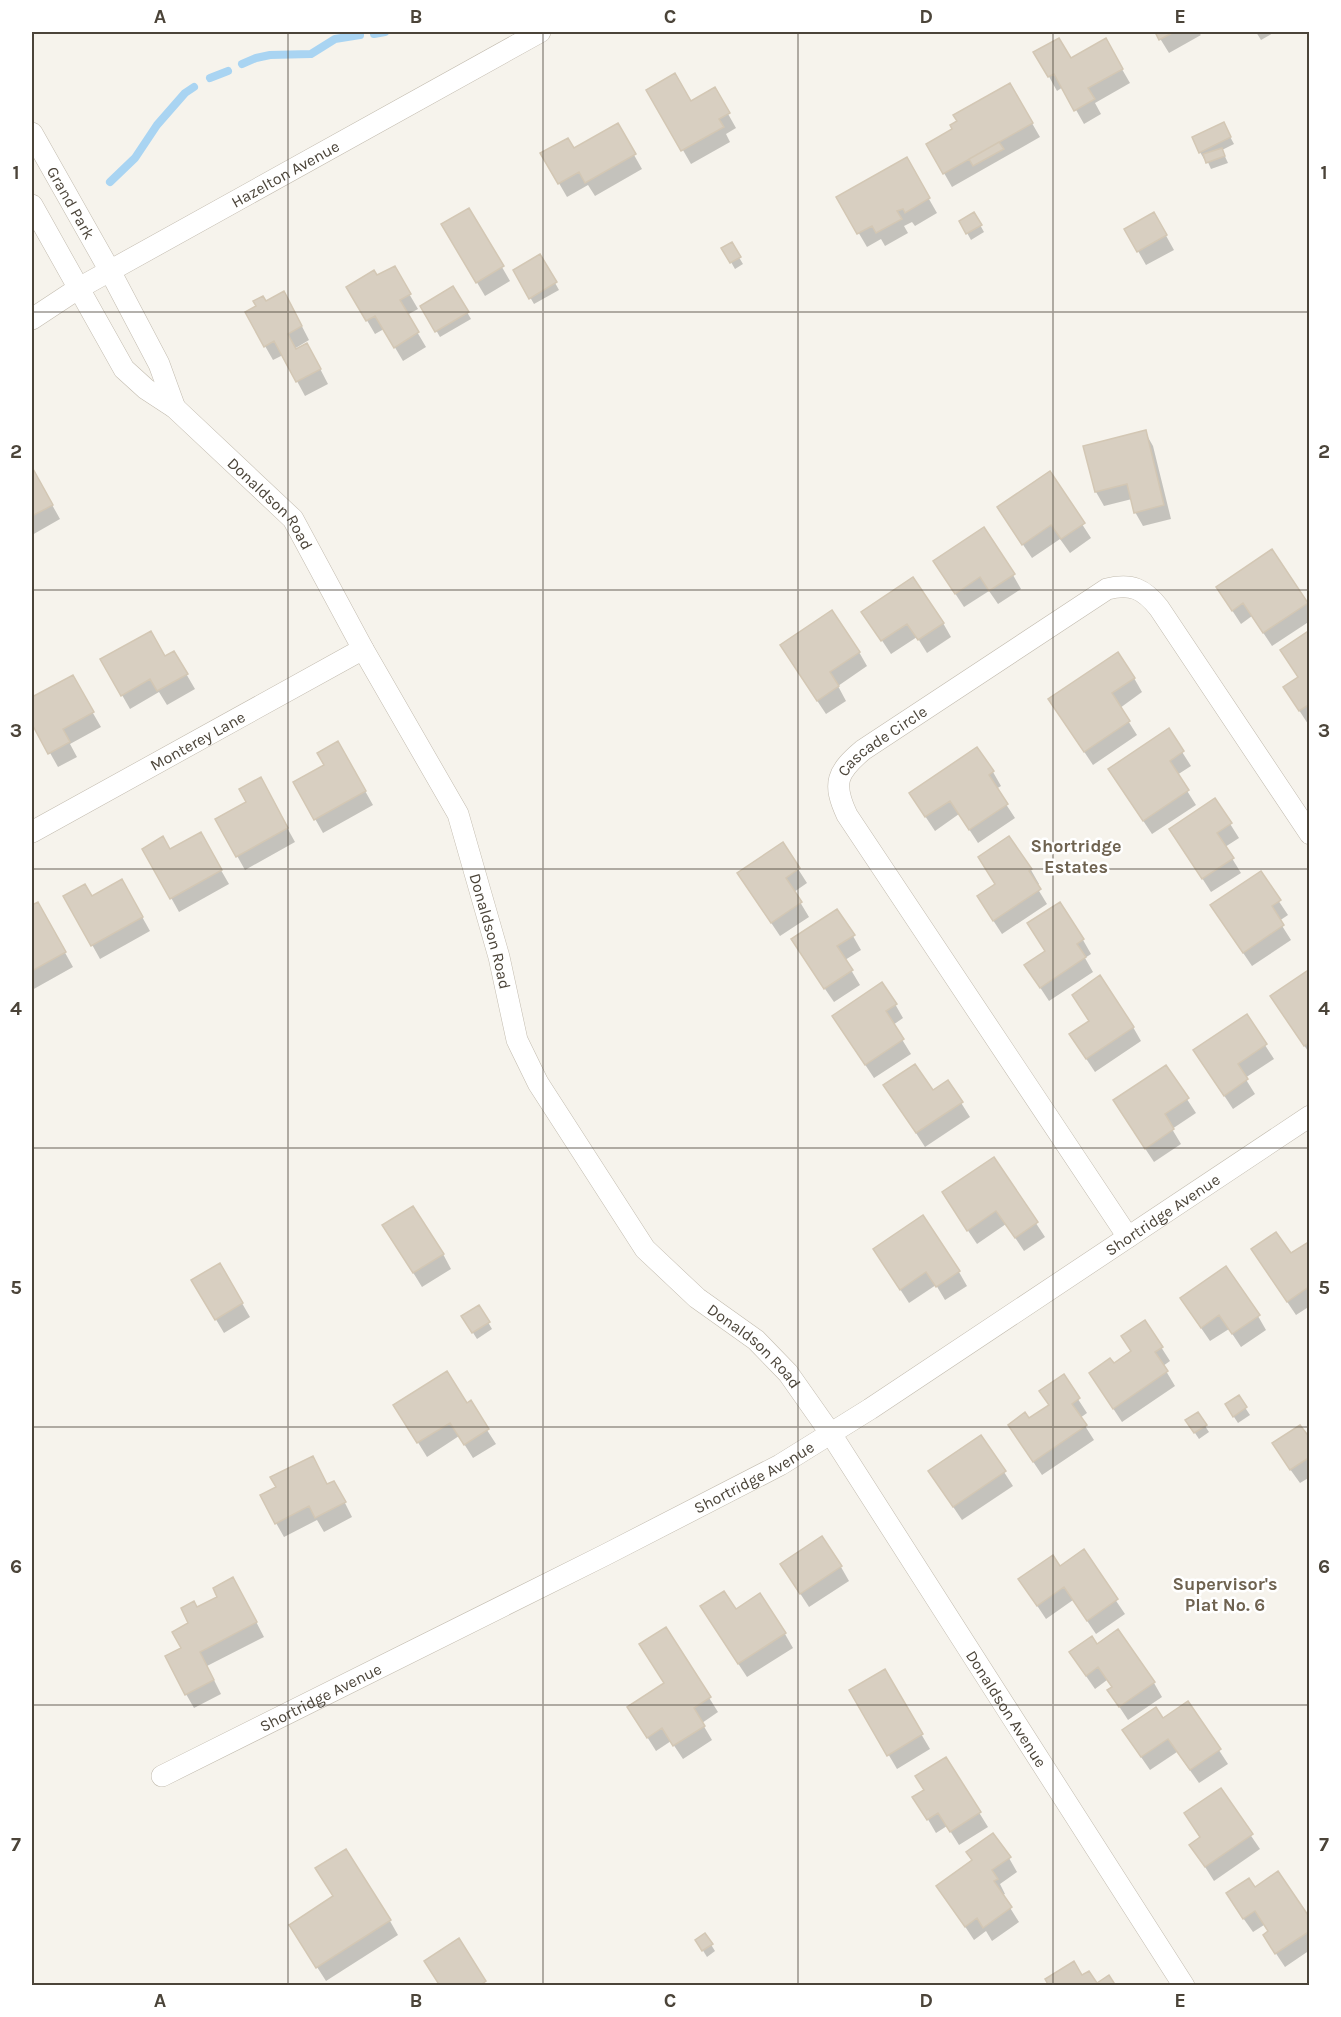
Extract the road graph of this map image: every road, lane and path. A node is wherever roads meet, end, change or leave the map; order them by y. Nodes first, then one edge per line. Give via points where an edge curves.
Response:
1 (540, 32) edge
2 (32, 133) edge
3 (32, 205) edge
4 (110, 271) junction
5 (79, 288) junction
6 (32, 319) edge
7 (175, 408) junction
8 (363, 648) junction
9 (32, 832) edge
10 (1310, 834) edge
11 (1310, 1116) edge
12 (1128, 1237) junction
13 (831, 1434) junction
14 (162, 1776) dead end
15 (1184, 1986) edge

1 - 4 street, Hazelton Avenue
2 - 4 street, Grand Park
3 - 5 street
4 - 5 street, Hazelton Avenue
4 - 7 street, Donaldson Road via 159,364
5 - 6 street, Hazelton Avenue
5 - 7 street, Donaldson Road via 124,369
7 - 8 street, Donaldson Road via 293,519
8 - 9 street, Monterey Lane
8 - 13 street, Donaldson Road via 458,814 499,957 517,1040 538,1083 645,1249 697,1298 756,1340 788,1373
10 - 12 street, Cascade Circle via 1160,608 1149,596 1119,586 1107,589 863,750 847,763 839,777 839,798 847,815
11 - 12 street, Shortridge Avenue
12 - 13 street, Shortridge Avenue
13 - 14 street, Shortridge Avenue via 728,1493
13 - 15 street, Donaldson Avenue

